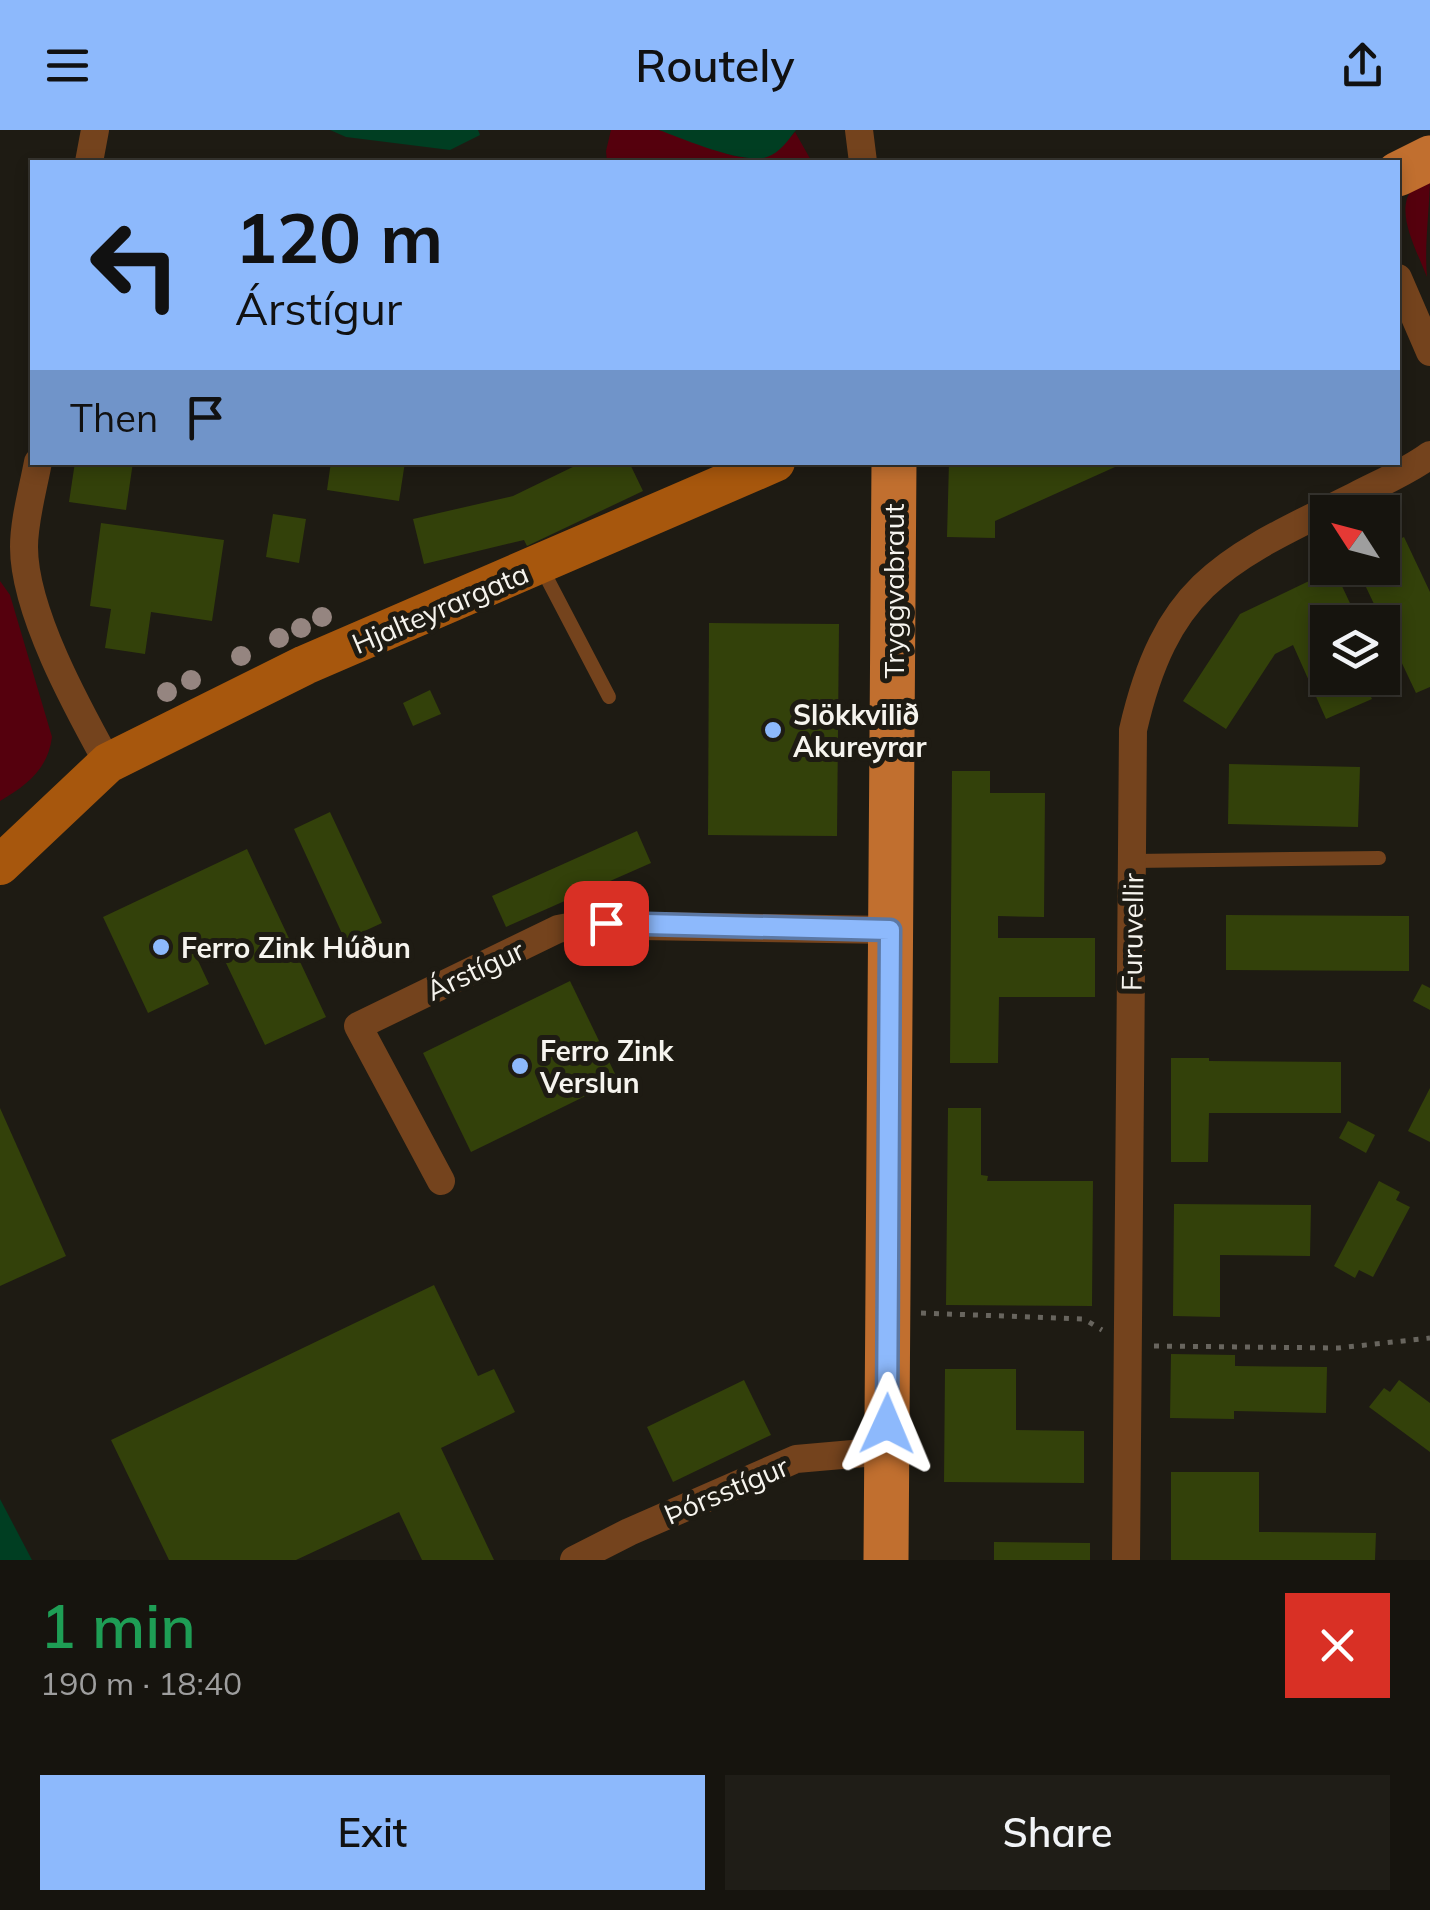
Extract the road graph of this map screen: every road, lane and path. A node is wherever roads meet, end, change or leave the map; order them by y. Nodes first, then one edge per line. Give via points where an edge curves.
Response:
1 (95, 130) edge
2 (859, 130) edge
3 (1430, 158) edge
4 (89, 160) edge
5 (863, 160) edge
6 (1400, 173) edge
7 (1400, 283) edge
8 (1430, 352) edge
9 (1430, 456) edge
10 (37, 465) edge
11 (769, 465) edge
12 (894, 465) edge
13 (12, 546) edge
14 (540, 564) junction
15 (608, 697) dead end
16 (108, 762) junction
17 (1379, 858) dead end
18 (1133, 862) junction
19 (0, 865) edge
20 (890, 930) junction
21 (441, 1182) dead end
22 (888, 1310) junction
23 (1430, 1338) edge
24 (1128, 1346) junction
25 (887, 1450) junction
26 (574, 1560) edge
27 (886, 1560) edge
28 (1126, 1560) edge

1 - 4 street
2 - 5 street
3 - 6 main road
7 - 8 street
9 - 18 street, Furuvellir via 1228,563 1181,609 1143,685 1133,730
10 - 13 street
11 - 14 street, Hjalteyrargata
12 - 20 main road, Tryggvabraut
13 - 16 street via 64,682
14 - 15 lane
14 - 16 street, Hjalteyrargata via 305,666
16 - 19 street, Hjalteyrargata
17 - 18 lane
18 - 24 street, Furuvellir
20 - 21 street, Árstígur via 579,925 558,929 358,1026
20 - 22 main road, Tryggvabraut
22 - 24 path via 1084,1320
22 - 25 main road, Tryggvabraut
23 - 24 path via 1311,1349
24 - 28 street, Furuvellir
25 - 26 street, Þórsstígur via 796,1459
25 - 27 main road, Tryggvabraut

